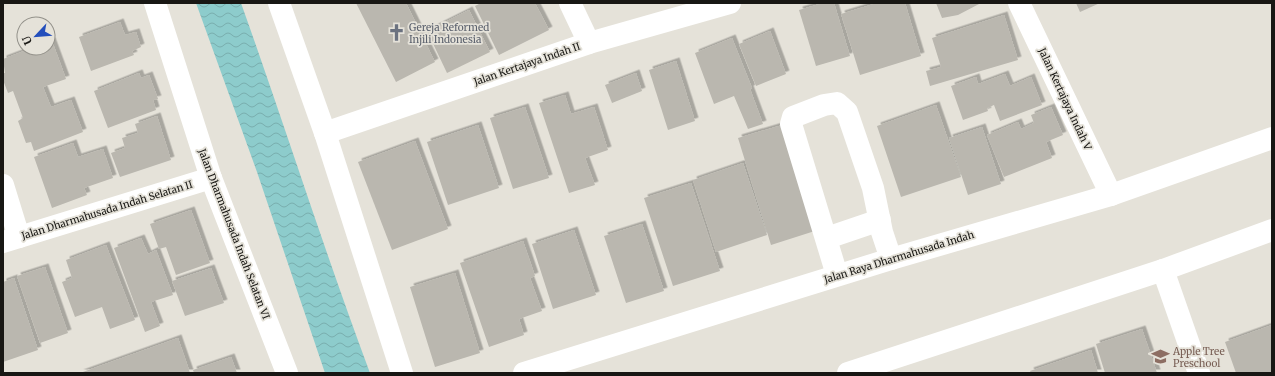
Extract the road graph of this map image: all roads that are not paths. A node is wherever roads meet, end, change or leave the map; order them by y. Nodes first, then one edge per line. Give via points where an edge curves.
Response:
1 (154, 3) edge
2 (279, 3) edge
3 (570, 3) edge
4 (730, 3) edge
5 (1019, 3) edge
6 (589, 43) junction
7 (325, 133) junction
8 (1272, 138) edge
9 (210, 178) junction
10 (3, 185) edge
11 (1111, 195) junction
12 (880, 220) junction
13 (1272, 230) edge
14 (827, 238) junction
15 (11, 240) edge
16 (892, 259) junction
17 (1163, 270) junction
18 (837, 275) junction
19 (287, 373) edge
20 (402, 373) edge
21 (524, 373) edge
22 (848, 373) edge
23 (1199, 373) edge

1 - 9 street, Jalan Dharmahusada Indah Selatan VI
2 - 7 street
3 - 6 street
4 - 6 street, Jalan Kertajaya Indah II
5 - 11 street, Jalan Kertajaya Indah V
6 - 7 street, Jalan Kertajaya Indah II
7 - 20 street
8 - 11 street, Jalan Raya Dharmahusada Indah
9 - 15 street, Jalan Dharmahusada Indah Selatan II
9 - 19 street, Jalan Dharmahusada Indah Selatan VI
10 - 15 street
11 - 16 street, Jalan Raya Dharmahusada Indah
12 - 14 street
12 - 14 street via 873,188 847,112 837,103 824,105 793,117 791,124
12 - 16 street
13 - 17 street
14 - 18 street
16 - 18 street, Jalan Raya Dharmahusada Indah
17 - 22 street
17 - 23 street
18 - 21 street, Jalan Raya Dharmahusada Indah

